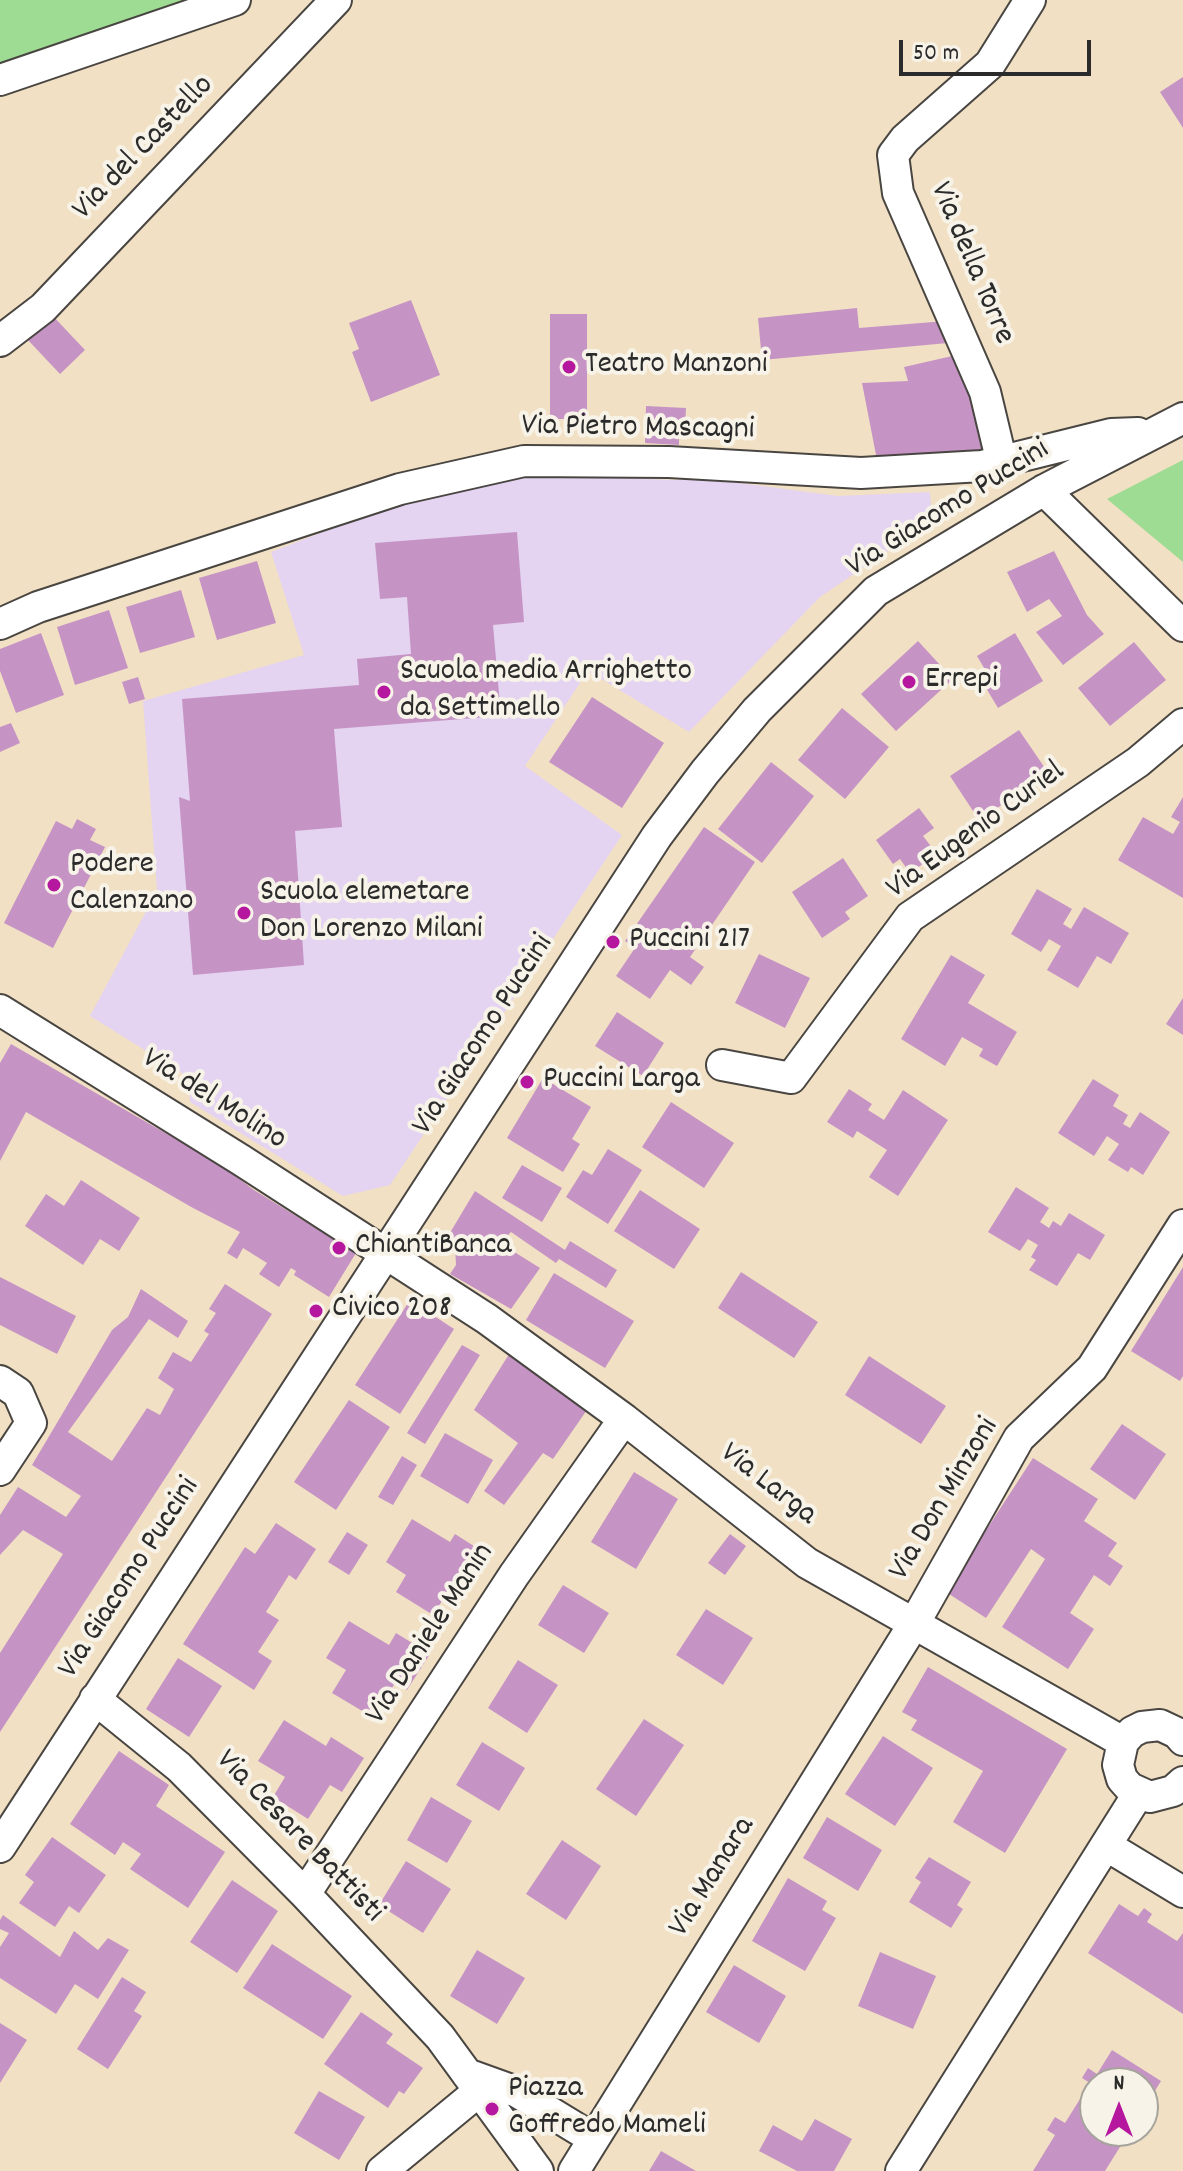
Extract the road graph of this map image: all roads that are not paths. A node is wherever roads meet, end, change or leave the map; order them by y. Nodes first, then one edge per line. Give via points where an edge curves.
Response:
1 (235, 0) edge
2 (336, 0) edge
3 (1030, 0) edge
4 (0, 80) edge
5 (0, 341) edge
6 (1183, 418) edge
7 (1152, 432) junction
8 (1002, 463) junction
9 (1044, 490) junction
10 (0, 624) edge
11 (1183, 626) edge
12 (1183, 724) edge
13 (0, 1010) edge
14 (722, 1065) dead end
15 (1183, 1225) edge
16 (386, 1256) junction
17 (0, 1381) edge
18 (624, 1419) junction
19 (0, 1470) edge
20 (915, 1622) junction
21 (95, 1699) junction
22 (1181, 1732) edge
23 (1123, 1742) junction
24 (1183, 1782) edge
25 (1138, 1794) junction
26 (1107, 1846) junction
27 (0, 1847) edge
28 (1183, 1892) edge
29 (305, 1894) junction
30 (473, 2082) junction
31 (594, 2139) junction
32 (382, 2171) edge
33 (538, 2171) edge
34 (574, 2171) edge
35 (901, 2171) edge

1 - 4 street
2 - 5 street, Via del Castello via 43,308
3 - 8 street, Via della Torre via 990,64 893,155 898,193 985,392
6 - 7 street, Via Giacomo Puccini
7 - 8 street, Via Pietro Mascagni via 1111,434
7 - 9 street, Via Giacomo Puccini
8 - 10 street, Via Pietro Mascagni via 861,473 669,462 524,461 400,489
9 - 11 street
9 - 16 street, Via Giacomo Puccini via 876,591 748,720 657,836
12 - 14 street, Via Eugenio Curiel via 1138,762 910,917 791,1078
13 - 16 street, Via del Molino
15 - 20 street, Via Don Minzoni via 1092,1368 1019,1438
16 - 18 street, Via Larga via 487,1319
16 - 21 street, Via Giacomo Puccini
17 - 19 street via 18,1393 31,1423
18 - 20 street, Via Larga via 807,1563
18 - 29 street, Via Daniele Manin via 514,1575
20 - 23 street, Via Larga
20 - 31 street, Via Manara
21 - 27 street, Via Giacomo Puccini
21 - 29 street, Via Cesare Battisti via 179,1767
22 - 23 street via 1160,1725 1142,1727
23 - 25 street via 1118,1765 1122,1779
24 - 25 street via 1161,1796
25 - 26 street
26 - 28 street
26 - 35 street
29 - 30 street, Via Cesare Battisti via 440,2037
30 - 31 street via 517,2092
30 - 32 street
30 - 33 street
31 - 34 street, Via Manara

